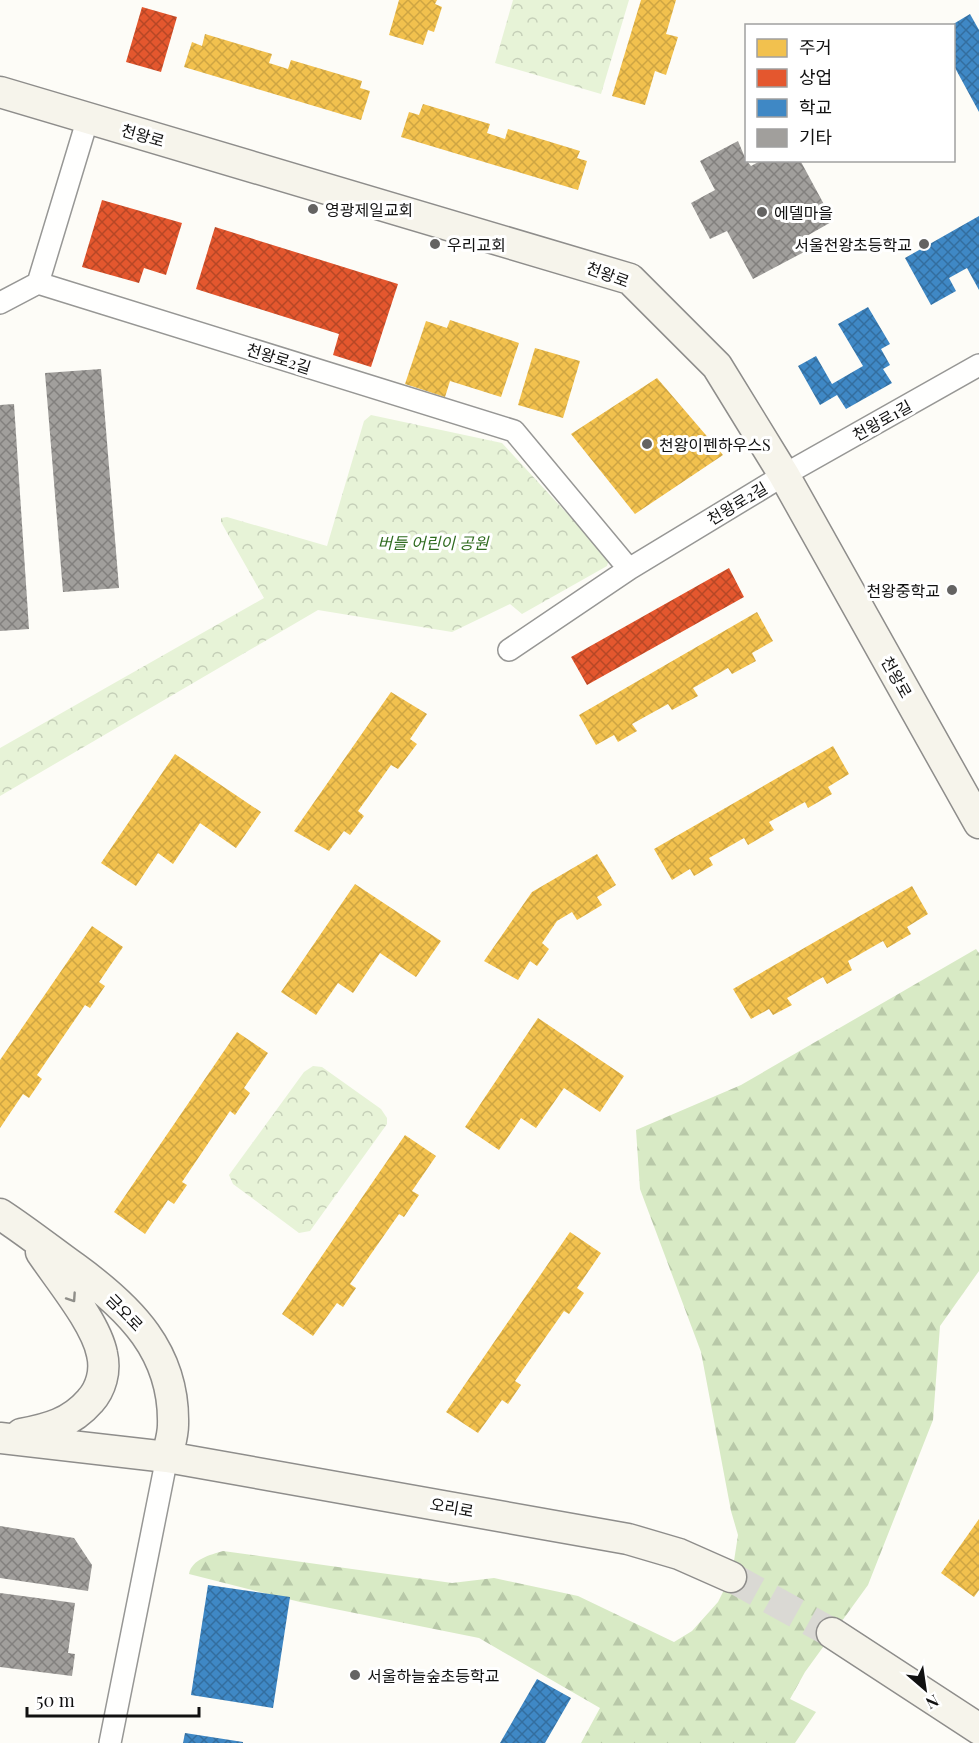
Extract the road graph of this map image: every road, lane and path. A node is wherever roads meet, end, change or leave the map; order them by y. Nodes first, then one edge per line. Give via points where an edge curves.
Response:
1 (0, 92) edge
2 (88, 118) junction
3 (38, 283) junction
4 (0, 303) edge
5 (979, 365) edge
6 (784, 475) junction
7 (629, 569) junction
8 (509, 650) dead end
9 (979, 823) edge
10 (0, 1215) edge
11 (27, 1233) junction
12 (0, 1438) edge
13 (167, 1457) junction
14 (731, 1577) tunnel mouth
15 (832, 1634) tunnel mouth
16 (979, 1729) edge
17 (110, 1743) edge

1 - 2 main road, 천왕로
2 - 3 street
2 - 6 main road, 천왕로 via 630,279 717,366
3 - 4 street
3 - 7 street, 천왕로2길 via 514,431
5 - 6 street, 천왕로1길
6 - 7 street, 천왕로2길
6 - 9 main road, 천왕로
7 - 8 street, 천왕로2길
10 - 11 main road, 금오로
11 -> 12 main road via 97,1338 104,1372 96,1394 67,1421 48,1430
11 - 13 main road, 금오로 via 100,1286 140,1324 166,1374 172,1403 173,1427
12 - 13 main road, 오리로
13 - 14 main road, 오리로 via 628,1539 679,1554
13 - 17 street
15 - 16 main road

